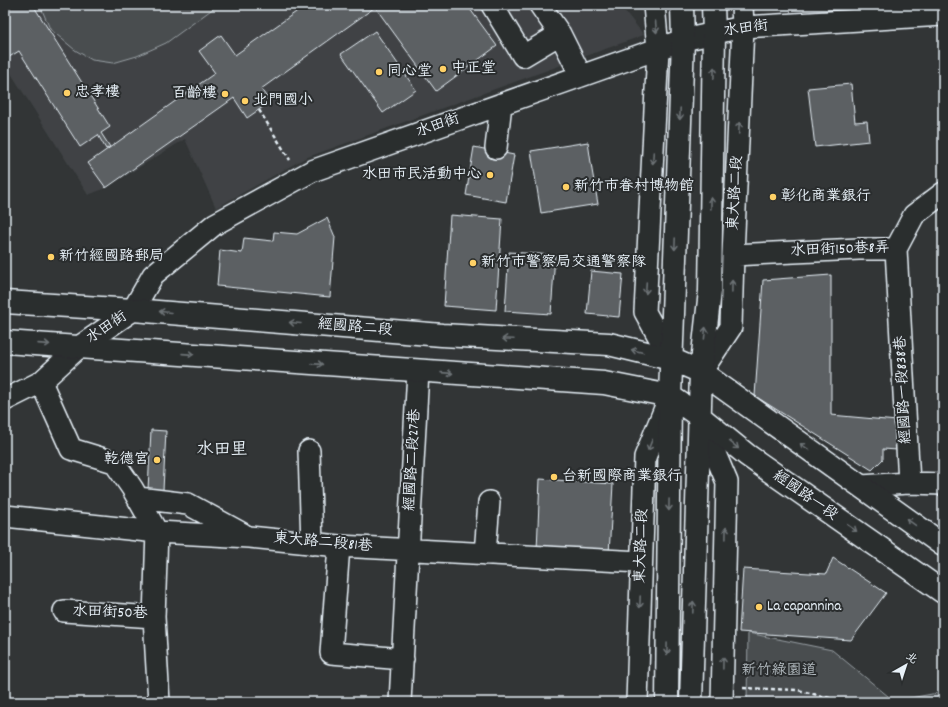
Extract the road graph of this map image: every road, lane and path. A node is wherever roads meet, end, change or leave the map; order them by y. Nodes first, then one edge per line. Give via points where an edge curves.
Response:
1 (492, 5) edge
2 (540, 5) edge
3 (654, 5) edge
4 (682, 5) edge
5 (713, 5) edge
6 (742, 5) edge
7 (943, 15) edge
8 (743, 27) junction
9 (714, 33) junction
10 (560, 34) junction
11 (683, 40) junction
12 (658, 49) junction
13 (581, 76) junction
14 (501, 104) junction
15 (259, 110) dead end
16 (496, 148) dead end
17 (300, 177) junction
18 (943, 193) edge
19 (896, 249) junction
20 (733, 255) junction
21 (5, 302) edge
22 (132, 310) junction
23 (5, 342) edge
24 (79, 347) junction
25 (671, 359) junction
26 (418, 371) junction
27 (701, 372) junction
28 (41, 382) junction
29 (670, 396) junction
30 (5, 400) edge
31 (699, 416) junction
32 (309, 451) dead end
33 (909, 483) junction
34 (943, 484) edge
35 (861, 486) junction
36 (138, 498) junction
37 (489, 502) dead end
38 (5, 516) edge
39 (157, 532) junction
40 (249, 537) junction
41 (312, 544) junction
42 (943, 545) edge
43 (339, 546) junction
44 (409, 550) junction
45 (485, 554) junction
46 (641, 562) junction
47 (943, 592) edge
48 (64, 611) dead end
49 (154, 617) junction
50 (403, 659) junction
51 (743, 688) dead end
52 (158, 702) edge
53 (400, 702) edge
54 (637, 702) edge
55 (667, 702) edge
56 (690, 702) edge
57 (722, 702) edge
58 (845, 702) edge

1 - 10 street via 523,56
2 - 10 street
3 -> 12 street
4 - 11 main road, 東大路二段
5 - 9 main road, 東大路二段
6 - 8 street, 東大路二段
7 - 8 street, 水田街
8 - 9 street, 水田街
20 -> 8 street, 東大路二段
9 - 11 street, 水田街
27 -> 9 main road, 東大路二段 via 710,291
10 - 13 street
11 - 12 street, 水田街
11 -> 25 main road, 東大路二段
12 - 13 street, 水田街
12 -> 25 street via 645,312
13 - 14 street, 水田街
14 - 16 street
14 - 17 street, 水田街
15 - 17 path
17 - 22 street, 水田街 via 215,224 153,275
18 - 19 street, 水田街150巷8弄 via 914,215
19 - 20 street, 水田街150巷8弄
19 - 33 street, 經國路一段838巷
27 -> 20 street, 東大路二段 via 731,327
21 - 22 main road, 經國路二段
22 - 24 street, 水田街
25 -> 22 main road, 經國路二段 via 609,344 442,335
23 -> 24 main road
24 -> 26 main road
24 - 28 street, 水田街
25 - 27 main road, 經國路二段
25 - 29 main road, 東大路二段
26 -> 29 main road via 604,383
26 - 44 street, 經國路二段27巷
27 - 31 main road, 東大路二段
35 -> 27 main road
28 - 30 street, 水田街
28 - 36 street via 70,449 114,462
29 - 31 main road, 經國路一段
29 -> 46 street, 東大路二段 via 645,457
29 -> 55 main road, 東大路二段
31 -> 47 main road, 經國路一段 via 747,455
56 -> 31 main road, 東大路二段
57 -> 31 street, 東大路二段 via 727,482
32 - 41 street
33 - 34 street
33 - 35 street
42 -> 35 main road
36 - 39 street
36 - 40 street via 188,504
37 - 45 street
38 - 39 street, 東大路二段81巷
39 - 40 street, 東大路二段81巷
39 - 49 street, 水田街50巷
40 - 41 street, 東大路二段81巷
41 - 43 street, 東大路二段81巷
43 - 44 street, 東大路二段81巷
43 - 50 street via 331,653
44 - 45 street, 東大路二段81巷
44 - 50 street, 經國路二段27巷
45 - 46 street, 東大路二段81巷
46 -> 54 street, 東大路二段
48 - 49 street, 水田街50巷
49 - 52 street
50 - 53 street, 經國路二段27巷
51 - 58 path via 798,690

